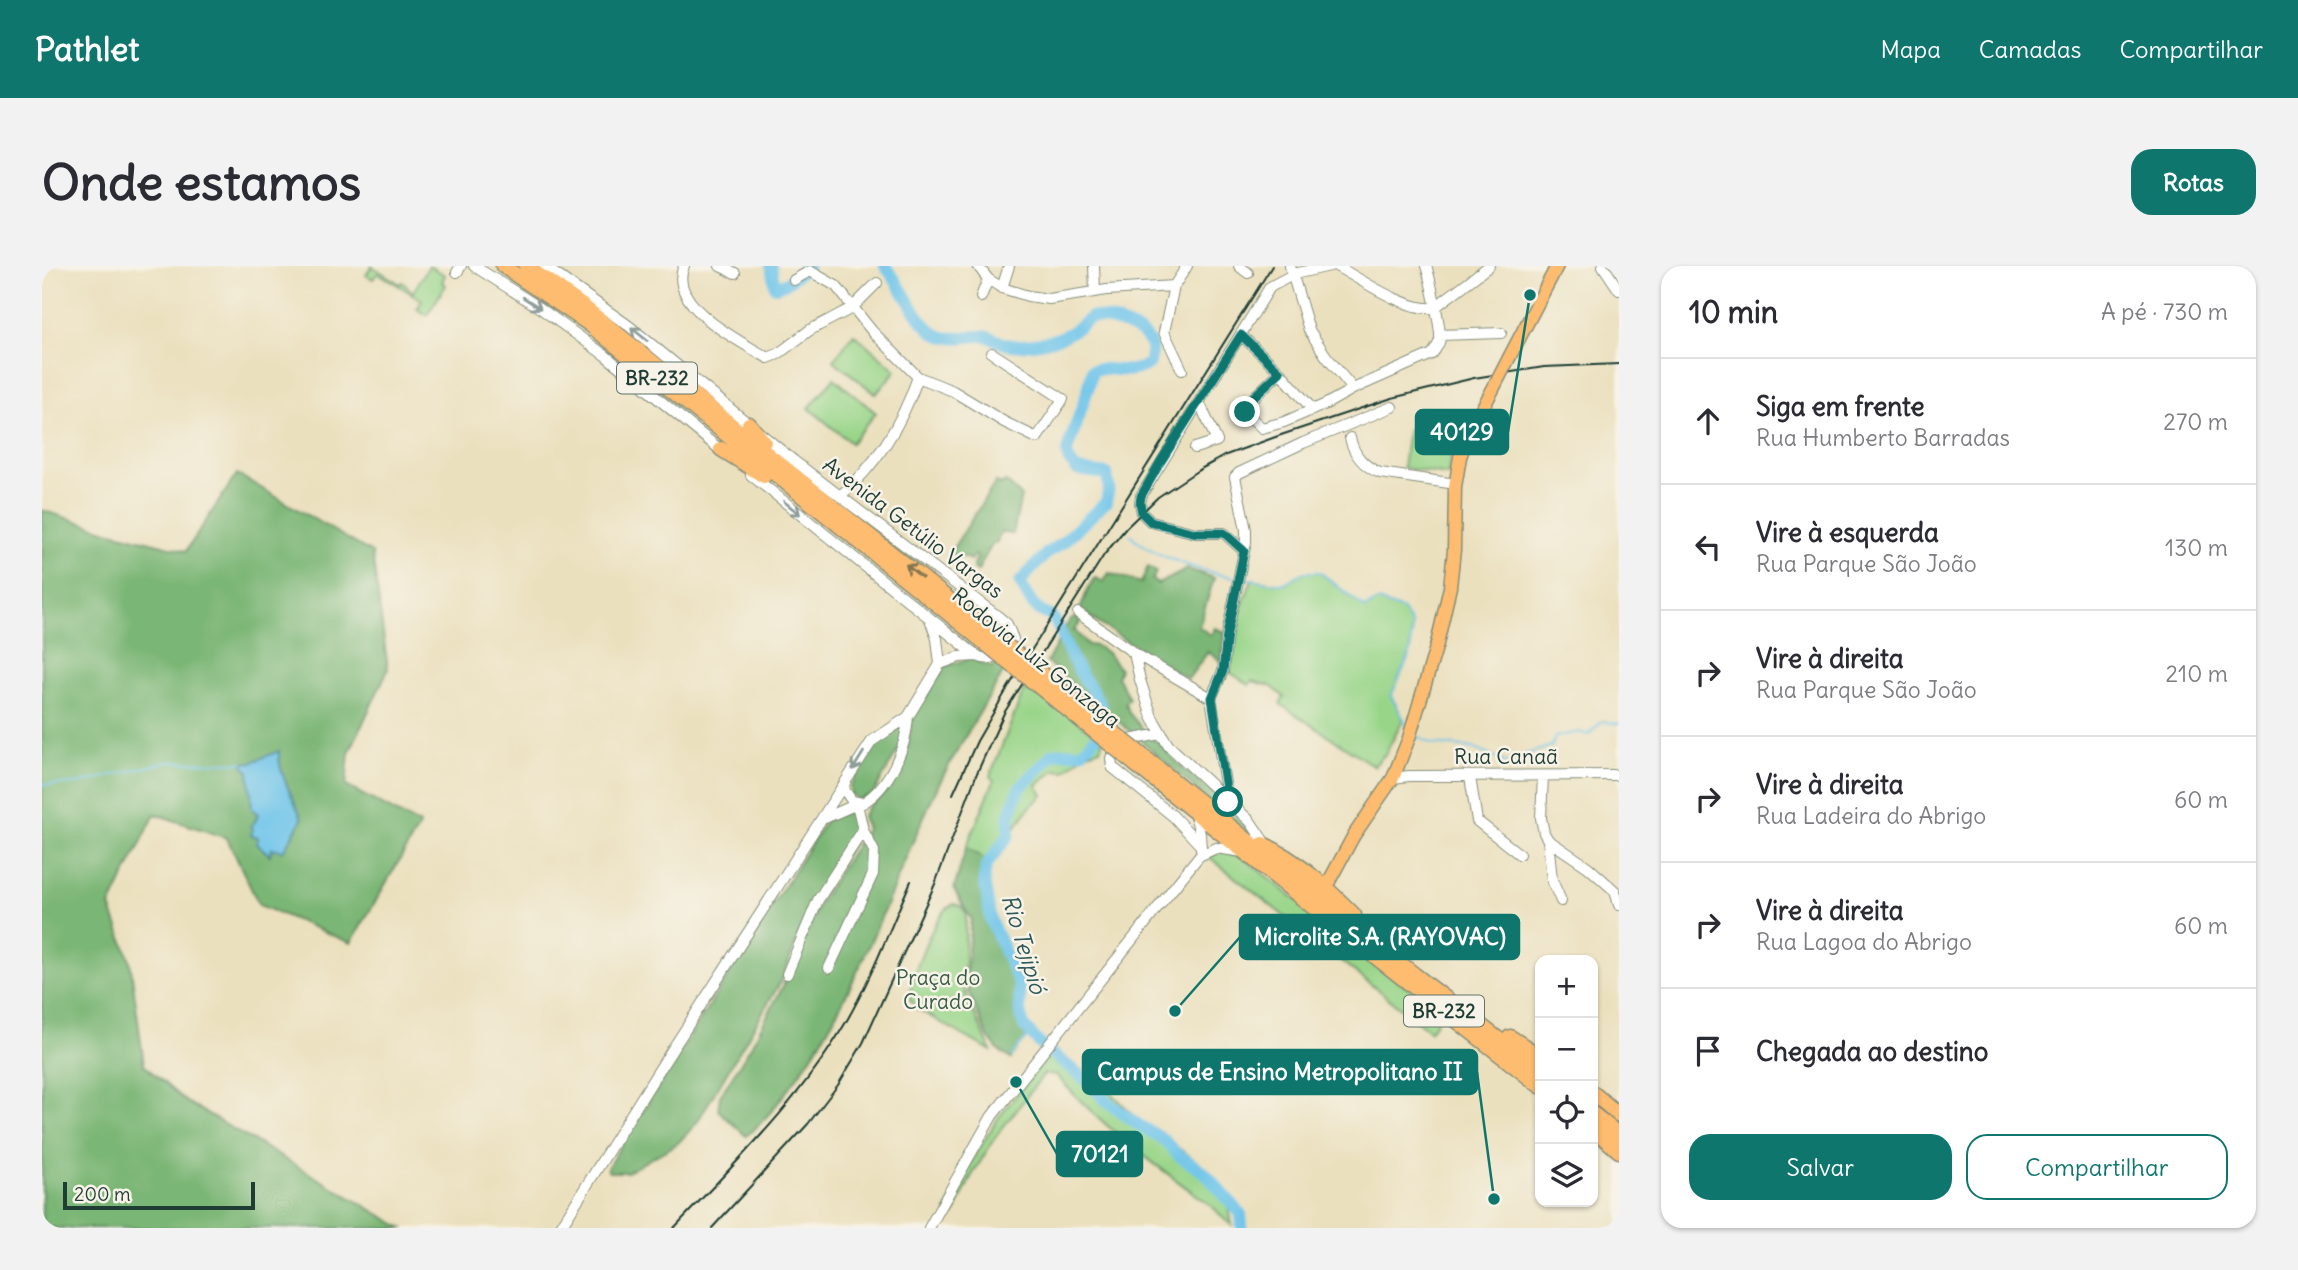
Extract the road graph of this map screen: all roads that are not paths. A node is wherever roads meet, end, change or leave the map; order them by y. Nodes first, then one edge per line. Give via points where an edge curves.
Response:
1 (474, 266) edge
2 (503, 266) edge
3 (526, 266) edge
4 (544, 266) edge
5 (684, 266) edge
6 (720, 266) edge
7 (978, 266) edge
8 (1009, 266) edge
9 (1094, 266) edge
10 (1187, 266) edge
11 (1330, 266) edge
12 (1336, 266) edge
13 (1426, 266) edge
14 (1489, 266) edge
15 (1557, 266) edge
16 (1603, 266) edge
17 (1310, 269) edge
18 (1292, 270) edge
19 (736, 273) dead end
20 (988, 279) junction
21 (794, 280) dead end
22 (877, 283) dead end
23 (1174, 286) junction
24 (1002, 288) junction
25 (1619, 290) edge
26 (1095, 291) junction
27 (981, 297) dead end
28 (852, 308) junction
29 (1434, 308) junction
30 (1501, 333) dead end
31 (1241, 335) junction
32 (1440, 335) junction
33 (992, 354) dead end
34 (1182, 370) dead end
35 (1280, 372) junction
36 (918, 377) junction
37 (1353, 389) junction
38 (1199, 402) junction
39 (1392, 407) dead end
40 (1312, 409) junction
41 (749, 424) junction
42 (1350, 438) dead end
43 (1195, 448) dead end
44 (720, 449) junction
45 (785, 467) junction
46 (1456, 484) junction
47 (840, 496) junction
48 (804, 500) junction
49 (1244, 551) junction
50 (1078, 613) dead end
51 (929, 618) junction
52 (983, 634) junction
53 (1134, 653) junction
54 (977, 656) junction
55 (940, 664) junction
56 (1212, 698) junction
57 (908, 717) junction
58 (1160, 734) junction
59 (1140, 761) junction
60 (1619, 775) edge
61 (1544, 776) junction
62 (1471, 777) junction
63 (1393, 778) junction
64 (844, 784) junction
65 (1228, 802) junction
66 (857, 804) junction
67 (1195, 814) junction
68 (824, 818) junction
69 (863, 830) junction
70 (1241, 835) junction
71 (1548, 840) junction
72 (1267, 846) junction
73 (1200, 851) junction
74 (1244, 852) junction
75 (1519, 854) dead end
76 (1326, 887) junction
77 (1617, 889) edge
78 (1561, 901) dead end
79 (1619, 905) edge
80 (829, 968) dead end
81 (787, 974) dead end
82 (1415, 975) junction
83 (1449, 1001) junction
84 (1535, 1053) edge
85 (1535, 1067) edge
86 (1535, 1082) edge
87 (1598, 1097) edge
88 (1619, 1115) edge
89 (1598, 1118) edge
90 (1598, 1133) edge
91 (1619, 1135) edge
92 (1619, 1151) edge
93 (560, 1228) edge
94 (929, 1228) edge

1 -> 44 street via 606,356
2 - 48 highway, Rodovia Luiz Gonzaga / BR-232 via 589,324
3 - 45 highway, Rodovia Luiz Gonzaga / BR-232
41 -> 4 street, Avenida Getúlio Vargas via 629,326
5 - 28 street via 681,283 705,318 768,358
6 - 19 street
7 - 20 street
8 - 24 street
9 - 26 street
10 - 23 street
11 - 17 street
12 - 29 street via 1402,300
13 - 29 street
14 - 29 street
15 - 46 main road, bridge via 1464,443
16 - 25 street
17 - 18 street
18 - 31 street via 1270,287
18 - 37 street via 1309,330
20 - 24 street
20 - 27 street
21 - 28 street via 810,271 836,286
22 - 28 street
23 - 26 street
23 - 34 street via 1164,332
24 - 26 street via 1049,299
28 - 36 street
29 - 32 street
30 - 32 street
31 - 35 street
31 - 38 street
32 - 37 street via 1438,347 1427,358
33 - 36 street via 1063,399 1037,438 953,391
35 - 40 street
35 - 40 street via 1246,404 1245,412 1265,428
36 - 47 street via 895,431 872,464
37 - 40 street
38 - 43 street via 1217,441
38 - 49 street via 1141,496 1142,513 1151,522 1185,531 1224,533
39 - 49 street via 1239,473 1235,480 1246,530
41 - 45 highway
41 - 47 street, Avenida Getúlio Vargas
42 - 46 street via 1356,454 1370,469
44 - 48 highway
44 -> 51 street
52 -> 45 highway, Rodovia Luiz Gonzaga / BR-232
46 - 63 main road via 1450,587 1411,733
47 - 54 street, Avenida Getúlio Vargas via 1007,624 1013,639 1001,653 987,660
48 - 52 highway, Rodovia Luiz Gonzaga / BR-232
49 - 56 street via 1223,671
50 - 53 street
51 - 54 street
51 - 55 street
52 - 59 highway, Rodovia Luiz Gonzaga / BR-232, bridge
53 - 56 street
53 - 58 street
54 - 55 street
55 - 57 street
56 - 65 street
57 -> 64 street via 872,741
57 - 66 street via 906,736 891,769 875,794
58 - 65 street
58 - 73 street via 1124,741 1111,758 1112,767 1173,816
59 - 67 highway, Rodovia Luiz Gonzaga / BR-232
59 - 70 highway, Rodovia Luiz Gonzaga / BR-232
60 - 61 street, Rua Canaã
61 - 62 street, Rua Canaã
61 - 71 street via 1541,818
62 - 63 street, Rua Canaã
62 - 75 street via 1477,821
63 - 76 main road
64 - 66 street via 848,797
64 - 68 street
65 - 72 street via 1250,821
66 - 68 street
66 - 69 street
67 - 73 street
67 - 74 highway, Rodovia Luiz Gonzaga / BR-232
68 - 93 street
69 - 80 street via 874,851 873,874
69 - 81 street via 818,900
70 - 72 highway
70 - 82 highway, Rodovia Luiz Gonzaga / BR-232
71 - 77 street
71 - 78 street via 1552,880
72 - 76 highway
73 - 74 street
73 - 94 street via 992,1116
74 - 86 highway, Rodovia Luiz Gonzaga / BR-232
76 - 82 highway
77 - 79 street
82 - 83 highway, Rodovia Luiz Gonzaga / BR-232
83 - 84 highway
83 - 85 highway, Rodovia Luiz Gonzaga / BR-232
87 - 88 highway
89 - 91 highway
90 - 92 highway

